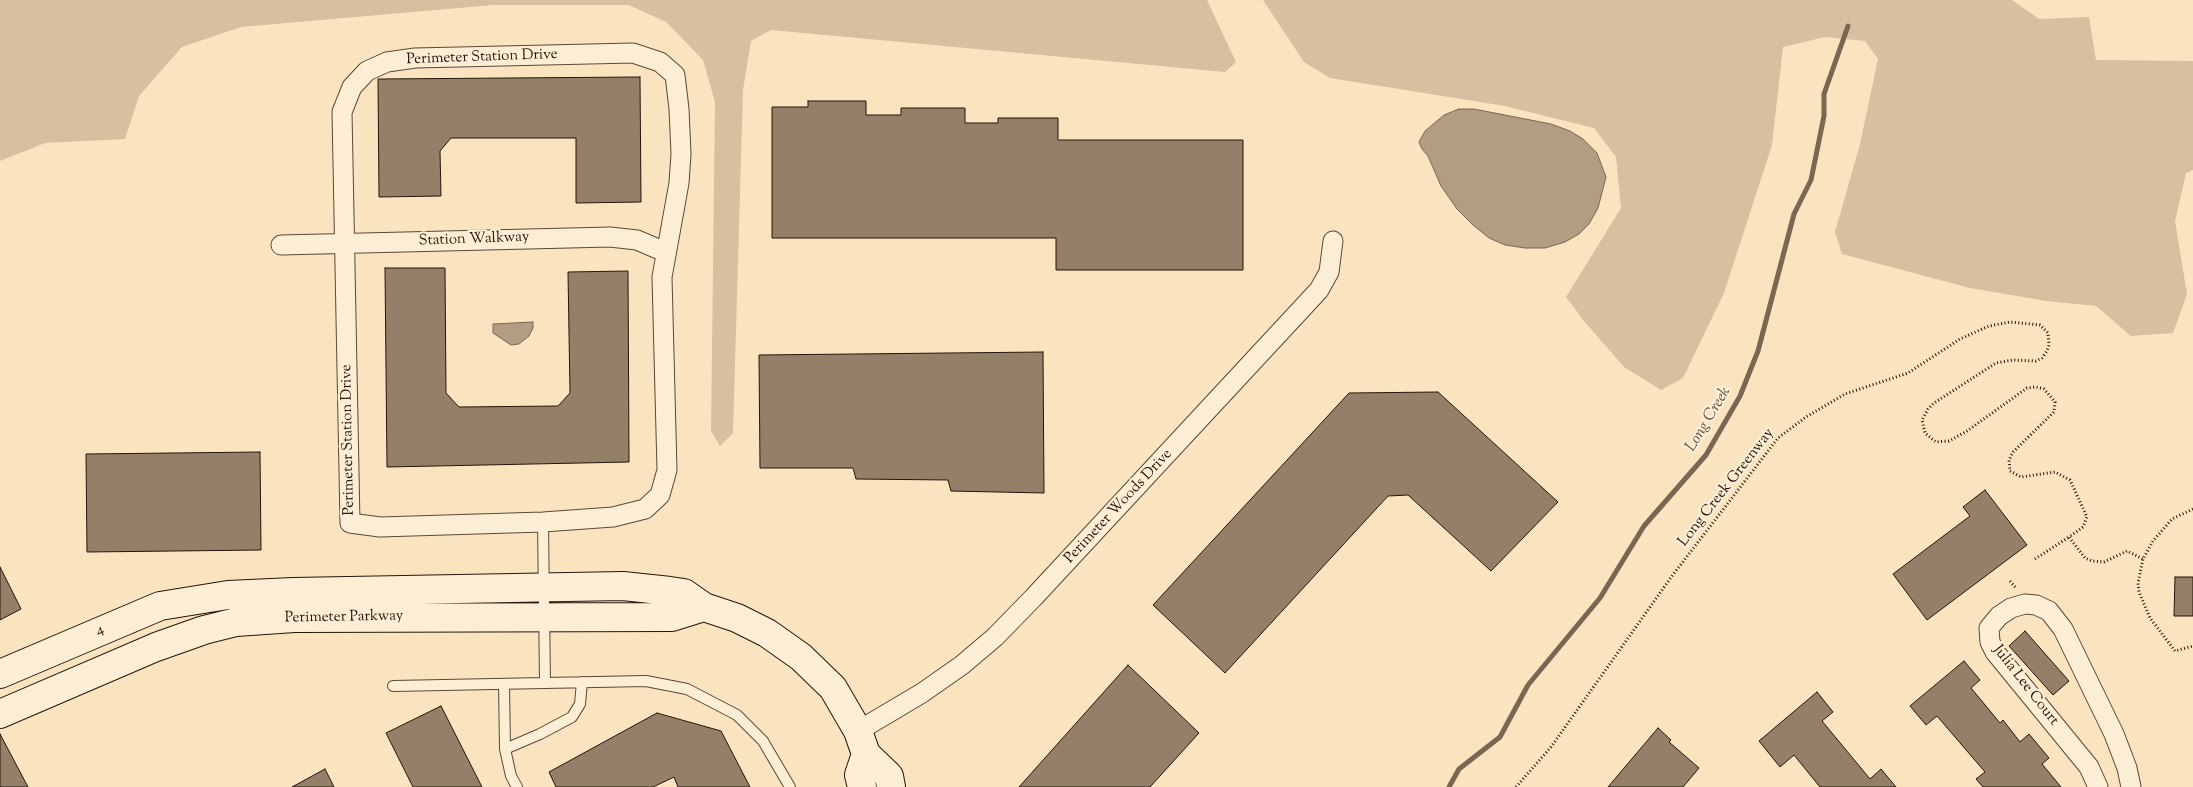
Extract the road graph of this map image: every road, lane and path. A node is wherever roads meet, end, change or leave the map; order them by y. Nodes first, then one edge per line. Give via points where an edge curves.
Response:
1 (1333, 241) dead end
2 (344, 243) junction
3 (281, 245) dead end
4 (665, 252) junction
5 (2193, 509) edge
6 (543, 522) junction
7 (2069, 537) junction
8 (2036, 559) dead end
9 (2143, 560) junction
10 (544, 588) junction
11 (294, 605) junction
12 (704, 607) junction
13 (142, 613) joint
14 (545, 617) junction
15 (2193, 646) edge
16 (0, 674) edge
17 (582, 682) junction
18 (545, 683) junction
19 (504, 684) junction
20 (393, 686) dead end
21 (0, 714) edge
22 (862, 743) junction
23 (505, 749) junction
24 (517, 787) edge
25 (790, 787) edge
26 (862, 787) edge
27 (891, 787) edge
28 (1516, 787) edge
29 (2098, 787) edge
30 (2131, 787) edge

1 - 22 street, Perimeter Woods Drive via 1329,272 1319,290 1034,597 995,637
2 - 3 street, Station Walkway
2 - 4 street, Station Walkway via 610,237 638,240
2 - 4 street, Perimeter Station Drive via 342,112 352,87 367,71 387,62 414,58 633,54 660,62 675,75 681,154 679,183
2 - 6 street, Perimeter Station Drive via 350,523 380,526
4 - 6 street, Perimeter Station Drive via 662,312 667,470 660,494 645,509 613,517
5 - 9 path via 2172,519 2153,541
6 - 10 lane
7 - 8 path
7 - 9 path via 2092,561 2104,562 2126,551
7 - 28 path, Long Creek Greenway via 2083,526 2087,517 2070,480 2054,472 2021,477 2012,473 2008,464 2013,452 2054,412 2055,402 2048,391 2036,386 2026,388 1949,441 1931,440 1922,425 1924,414 1934,403 1990,366 2013,360 2040,360 2049,345 2046,330 2040,325 2025,323 1996,324 1960,339 1924,364 1896,378 1845,394 1778,438 1672,576 1551,747
9 - 15 path via 2139,571 2139,592 2150,618 2175,651
10 - 11 street, Perimeter Parkway
10 - 12 street, Perimeter Parkway via 623,586 670,591 684,593
10 - 14 lane
11 - 13 street, Perimeter Parkway via 221,596 160,606
11 - 14 street, Perimeter Parkway
11 - 21 street, Perimeter Parkway via 156,647
12 - 14 street, Perimeter Parkway via 672,617
12 - 22 street, Perimeter Parkway via 767,633 801,657 833,688
13 - 16 street, 4
14 - 18 lane
17 - 18 lane
17 - 23 lane via 580,704 572,717
17 - 25 lane via 646,681 687,689 737,715 764,741
18 - 19 lane
19 - 20 lane
19 - 23 lane
22 - 26 street
22 - 27 street, Perimeter Parkway via 889,776
23 - 24 lane
29 - 30 street, Julia Lee Court via 2089,767 1990,642 1989,628 2011,608 2036,605 2049,611 2063,629 2114,734

